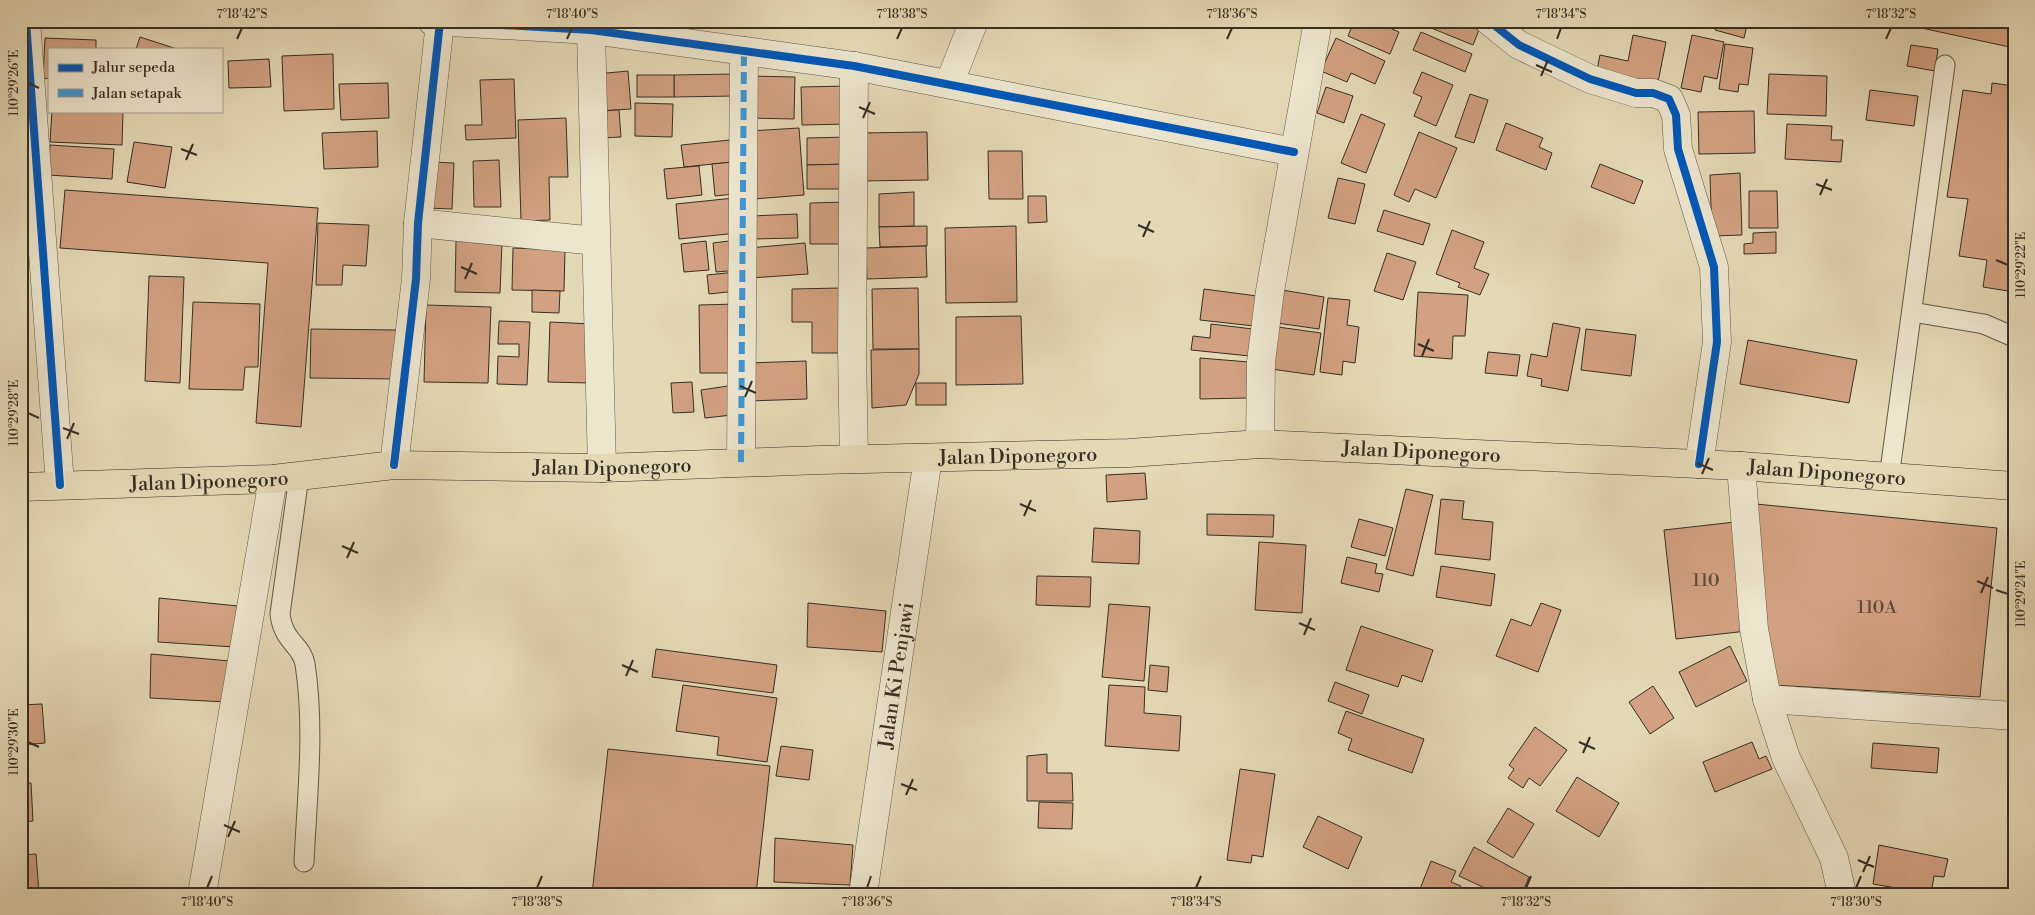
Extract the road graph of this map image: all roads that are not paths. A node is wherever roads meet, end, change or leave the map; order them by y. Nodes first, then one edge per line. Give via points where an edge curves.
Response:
1 (26, 21) edge
2 (974, 21) edge
3 (1318, 21) edge
4 (1489, 21) edge
5 (436, 22) edge
6 (591, 30) junction
7 (744, 51) junction
8 (1945, 65) dead end
9 (854, 66) junction
10 (949, 84) junction
11 (1294, 152) junction
12 (418, 223) junction
13 (596, 241) junction
14 (1912, 312) junction
15 (2014, 338) edge
16 (1260, 444) junction
17 (928, 458) junction
18 (854, 459) junction
19 (741, 462) junction
20 (1699, 464) junction
21 (394, 465) junction
22 (1741, 466) junction
23 (602, 468) junction
24 (286, 478) junction
25 (1889, 478) junction
26 (60, 485) junction
27 (2014, 486) edge
28 (21, 487) edge
29 (1767, 699) junction
30 (2014, 716) edge
31 (304, 862) dead end
32 (202, 894) edge
33 (863, 894) edge
34 (1842, 894) edge

1 - 26 street
2 - 10 street
3 - 11 street
4 - 20 street via 1519,45 1590,79 1669,99 1676,114 1678,149 1714,267 1717,342
5 - 6 street
5 - 12 street
6 - 7 street
6 - 13 street
7 - 9 street
7 - 19 street
8 - 14 lane
9 - 10 street
9 - 18 street
10 - 11 street
11 - 16 street via 1261,362
12 - 13 street
12 - 21 street via 416,279
13 - 23 street
14 - 15 lane via 1984,324
14 - 25 lane
16 - 17 main road, Jalan Diponegoro via 1129,453
16 - 20 main road, Jalan Diponegoro
17 - 18 main road, Jalan Diponegoro
17 - 33 street, Jalan Ki Penjawi
18 - 19 main road, Jalan Diponegoro
19 - 23 main road, Jalan Diponegoro
20 - 22 main road, Jalan Diponegoro
21 - 23 main road, Jalan Diponegoro
21 - 24 main road, Jalan Diponegoro
22 - 25 main road, Jalan Diponegoro
22 - 29 street via 1754,629
24 - 26 main road, Jalan Diponegoro
24 - 31 lane via 280,614 283,632 303,657 310,705
24 - 32 street
25 - 27 main road, Jalan Diponegoro
26 - 28 main road, Jalan Diponegoro
29 - 30 street
29 - 34 street via 1786,758 1834,858

